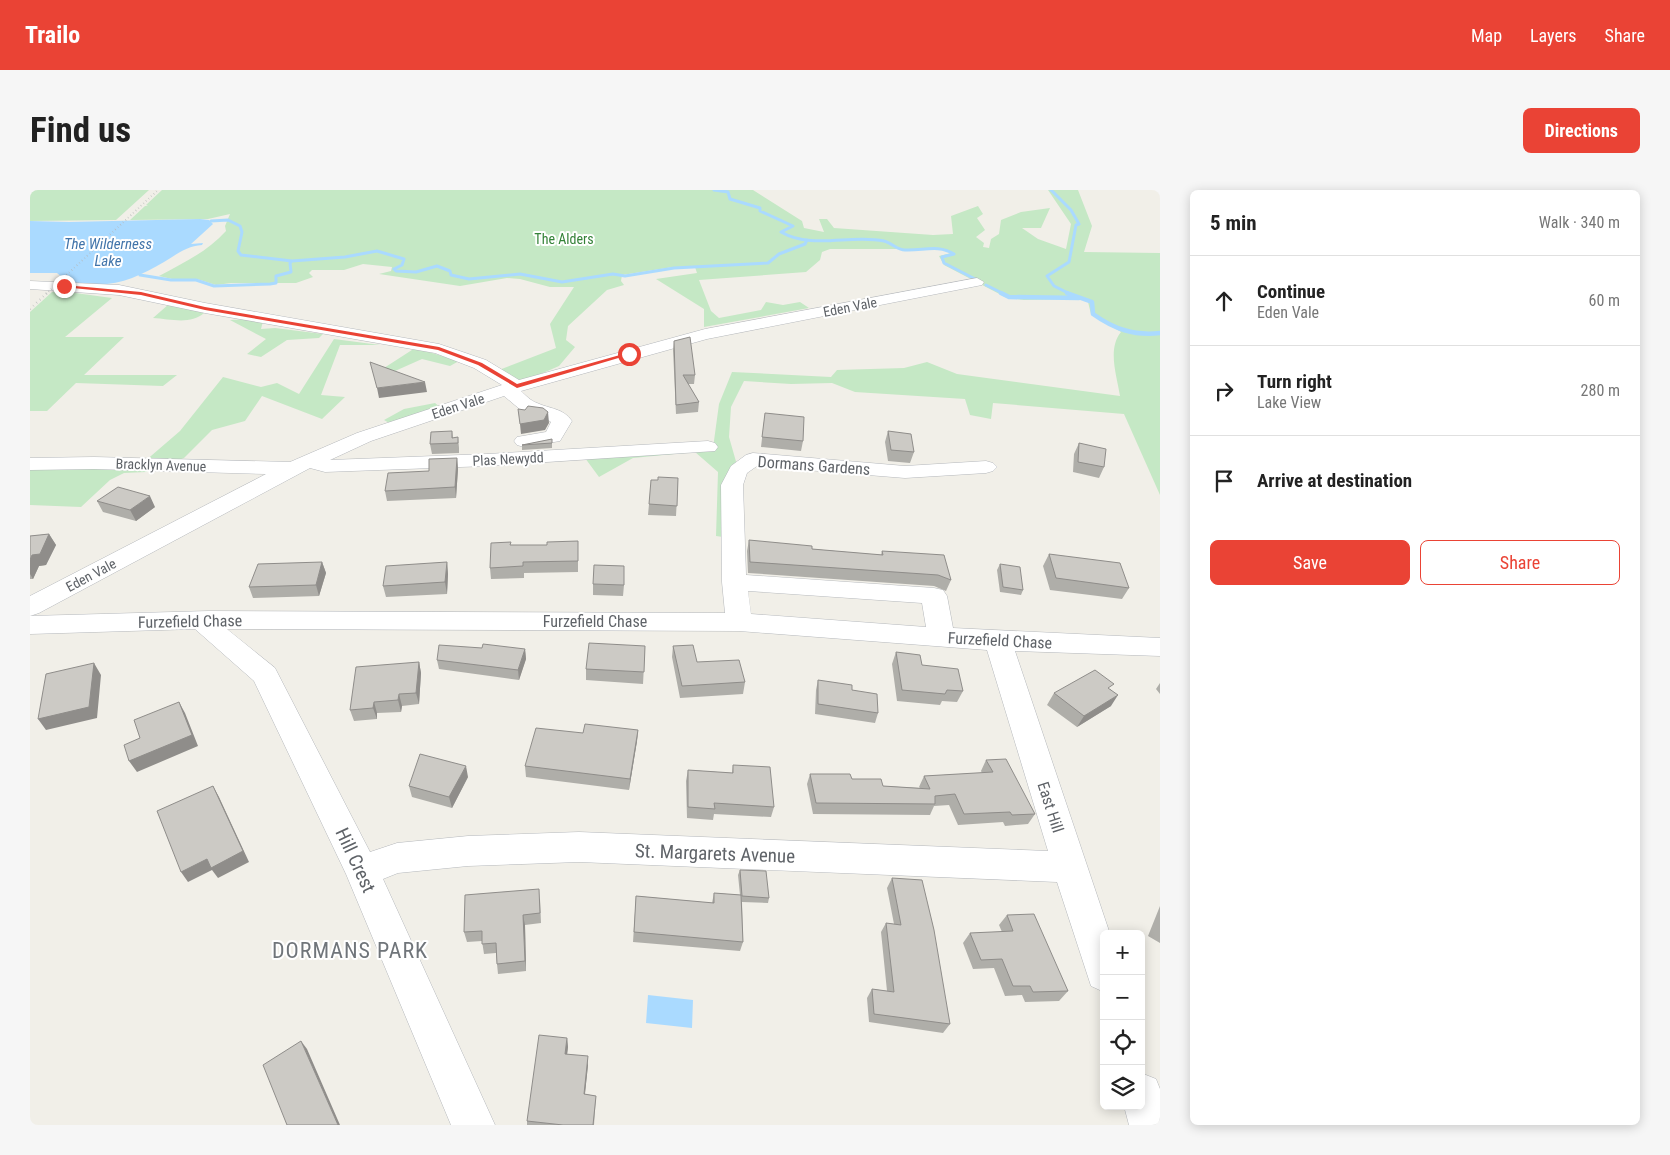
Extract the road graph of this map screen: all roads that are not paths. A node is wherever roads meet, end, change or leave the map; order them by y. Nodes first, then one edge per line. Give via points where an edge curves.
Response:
1 (977, 282) dead end
2 (30, 285) edge
3 (512, 388) junction
4 (524, 441) dead end
5 (708, 447) dead end
6 (30, 464) edge
7 (301, 465) junction
8 (986, 468) dead end
9 (734, 582) junction
10 (30, 608) edge
11 (209, 620) junction
12 (740, 622) junction
13 (30, 625) edge
14 (941, 637) junction
15 (998, 641) junction
16 (1160, 647) edge
17 (1071, 867) junction
18 (362, 872) junction
19 (1100, 960) edge
20 (1145, 1106) edge
21 (473, 1125) edge
22 (1151, 1125) edge

1 - 3 street, Eden Vale via 705,334
2 - 3 street via 141,293 205,308 439,349 480,364
3 - 4 street via 530,407 551,413 562,421 553,437
3 - 7 street, Eden Vale via 364,437
5 - 7 street, Plas Newydd via 487,460
6 - 7 street, Bracklyn Avenue
7 - 10 street, Eden Vale
8 - 9 street, Dormans Gardens via 905,472 754,459 738,470 732,485
9 - 12 street, Dormans Gardens
9 - 14 street via 934,596
11 - 12 street, Furzefield Chase
11 - 13 street, Furzefield Chase
11 - 18 street, Hill Crest via 207,627 266,675
12 - 14 street, Furzefield Chase
14 - 15 street, Furzefield Chase
15 - 16 street, Furzefield Chase
15 - 17 street, East Hill
17 - 18 street, St. Margarets Avenue via 579,847 397,858
17 - 19 street, East Hill
18 - 21 street, Hill Crest
20 - 22 street

